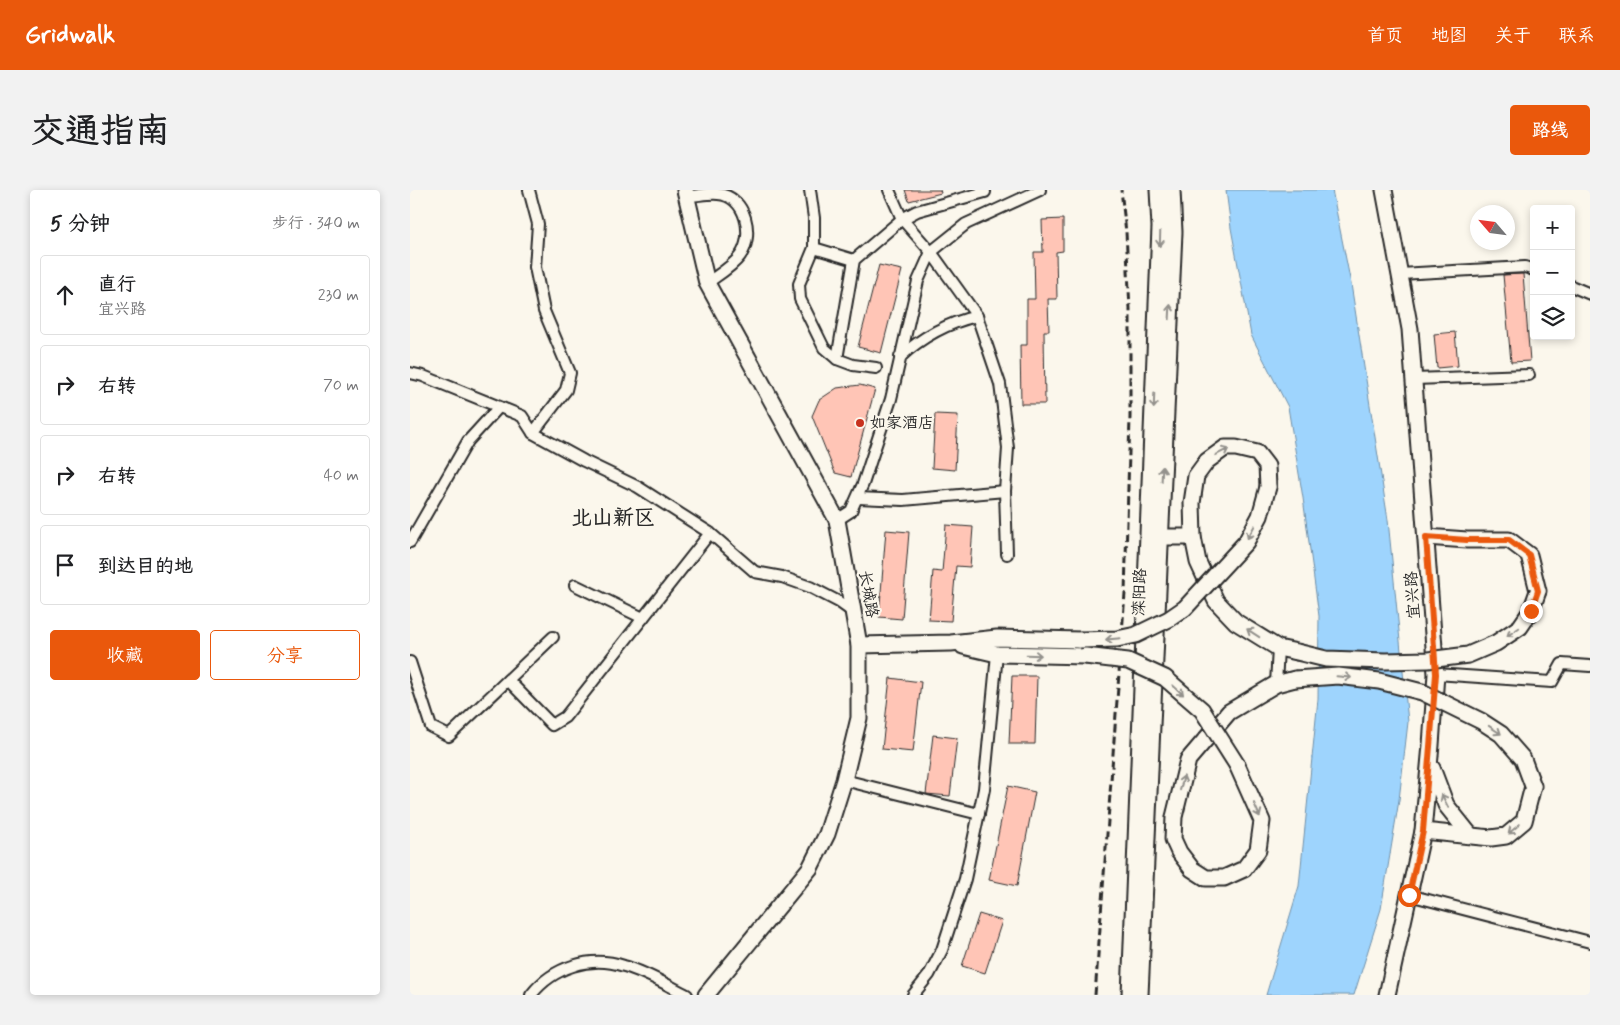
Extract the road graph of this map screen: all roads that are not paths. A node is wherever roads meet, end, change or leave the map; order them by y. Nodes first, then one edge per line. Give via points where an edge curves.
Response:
1 (529, 190) edge
2 (810, 190) edge
3 (889, 190) edge
4 (1040, 190) edge
5 (1158, 190) edge
6 (1172, 190) edge
7 (1384, 190) edge
8 (985, 192) dead end
9 (686, 193) edge
10 (902, 219) junction
11 (814, 248) junction
12 (931, 252) junction
13 (854, 260) junction
14 (1530, 269) edge
15 (1400, 274) junction
16 (707, 283) junction
17 (1575, 288) edge
18 (1590, 294) edge
19 (977, 316) junction
20 (900, 357) junction
21 (837, 359) junction
22 (876, 368) dead end
23 (410, 373) edge
24 (1529, 375) dead end
25 (1414, 379) junction
26 (499, 407) junction
27 (533, 433) junction
28 (1005, 491) junction
29 (858, 498) junction
30 (838, 520) junction
31 (710, 533) junction
32 (1159, 537) junction
33 (1192, 537) junction
34 (1426, 537) junction
35 (410, 542) edge
36 (1006, 554) dead end
37 (575, 585) dead end
38 (853, 612) junction
39 (643, 618) junction
40 (553, 637) dead end
41 (951, 643) junction
42 (858, 645) junction
43 (1278, 648) junction
44 (997, 654) junction
45 (410, 662) edge
46 (1590, 666) edge
47 (1436, 674) junction
48 (508, 680) junction
49 (1276, 684) junction
50 (1430, 760) junction
51 (844, 780) junction
52 (979, 814) junction
53 (1148, 815) junction
54 (1174, 817) junction
55 (1423, 831) junction
56 (1470, 836) junction
57 (1409, 895) junction
58 (1590, 942) edge
59 (531, 995) edge
60 (687, 995) edge
61 (706, 995) edge
62 (913, 995) edge
63 (1130, 995) edge
64 (1140, 995) edge
65 (1387, 995) edge

1 - 27 street via 538,224 535,267 544,311 570,373 566,390
2 - 11 street
3 - 10 street
4 - 12 street via 966,224
5 -> 63 street, 滦阳路 via 1160,237
32 -> 6 street, 滦阳路 via 1174,232
7 - 15 street, 宜兴路
8 - 10 street via 917,211
9 - 16 street, 长城路
9 - 16 street via 725,196 737,204 747,223 748,237 740,257
10 - 12 street
10 - 13 street
11 - 13 street
11 - 21 street via 799,284 800,298 824,348
12 - 19 street
12 - 20 street via 918,281
13 - 21 street
14 - 15 street
15 - 25 street, 宜兴路 via 1410,329
16 - 30 street, 长城路
17 - 18 street
19 - 20 street via 939,329
19 - 28 street via 1000,384 1008,448
20 - 29 street via 891,399
21 - 22 street
23 - 26 street
24 - 25 street
25 - 34 street, 宜兴路
26 - 27 street via 522,416
26 - 35 street via 468,440
27 - 31 street via 638,487
28 - 29 street via 904,500
28 - 36 street
29 - 30 street via 851,511
30 - 38 street, 长城路
31 - 38 street via 755,572 810,587
31 - 39 street
32 - 33 street
32 - 53 street, 滦阳路
33 -> 41 street, bridge via 1196,476 1207,461 1224,448 1257,453 1267,466 1268,487 1260,516 1246,542 1185,608 1170,619 1136,635 1118,639 997,638
43 -> 33 street via 1236,622 1216,601 1198,562
34 -> 43 street, bridge via 1509,540 1529,555 1538,591 1531,611 1520,627 1496,644 1468,655 1428,660 1326,659
34 - 47 street, 宜兴路
37 - 39 street
38 - 42 street, 长城路
39 - 48 street via 565,717 552,725
40 - 48 street
41 - 42 street
41 - 44 street
42 - 51 street, 长城路 via 859,718
43 - 49 street
44 - 52 street
44 -> 54 street, bridge via 1085,656 1128,661 1165,678 1202,710 1237,765 1262,820 1258,850 1244,869 1224,878 1206,878 1192,869 1179,852 1173,839
45 - 48 street via 431,726 449,736
46 - 47 street via 1562,664 1552,682
47 - 50 street, 宜兴路
54 -> 49 street via 1188,760 1229,712
49 -> 56 street, bridge via 1295,679 1338,676 1379,681 1422,692 1501,734 1523,759 1533,786 1524,821 1506,836
50 - 55 street, 宜兴路
56 -> 50 street via 1446,805
51 - 52 street
51 - 61 street, 长城路 via 827,834 810,868
52 - 62 street via 965,879 942,950 929,975
53 - 54 street
53 - 64 street, 滦阳路
55 - 56 street
55 - 57 street, 宜兴路
57 - 58 street
57 - 65 street, 宜兴路
59 - 60 street via 560,971 579,964 602,962 634,969

